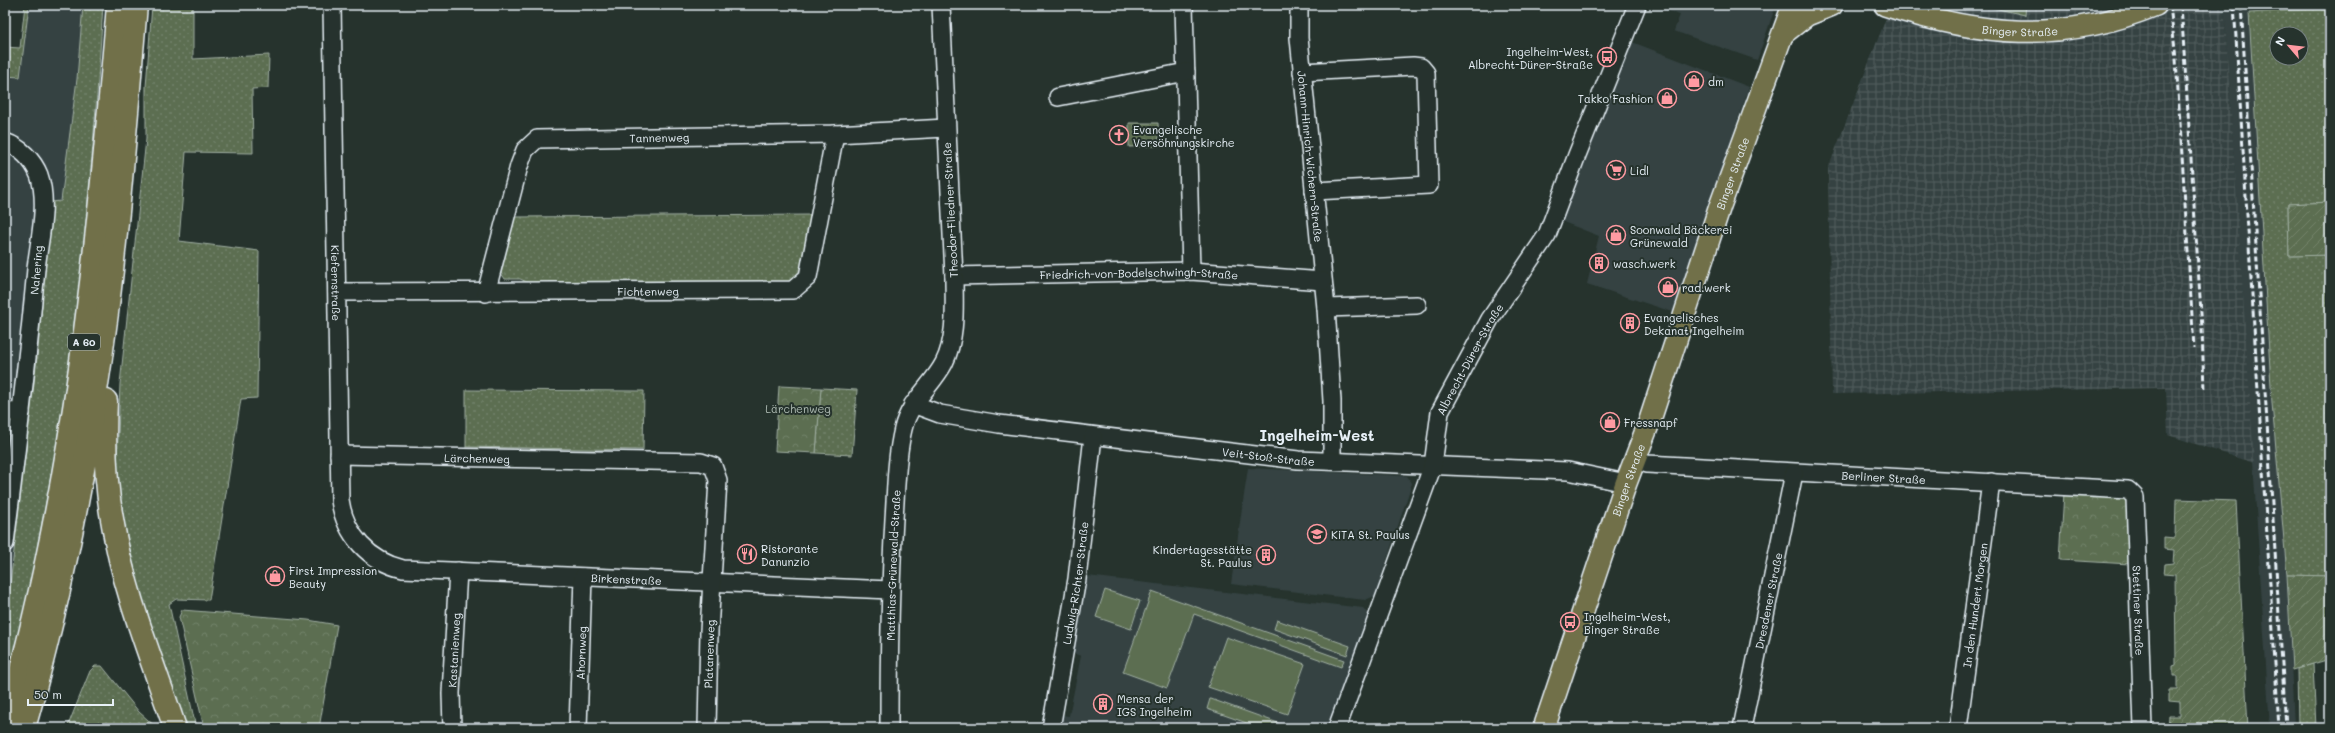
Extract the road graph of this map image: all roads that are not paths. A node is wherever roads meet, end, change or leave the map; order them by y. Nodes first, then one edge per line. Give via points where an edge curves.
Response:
1 (118, 5) edge
2 (136, 5) edge
3 (332, 5) edge
4 (941, 5) edge
5 (1184, 5) edge
6 (1299, 5) edge
7 (1637, 5) edge
8 (1794, 5) edge
9 (1832, 5) edge
10 (1885, 5) edge
11 (2156, 5) edge
12 (1784, 33) junction
13 (1186, 72) junction
14 (1302, 72) junction
15 (1058, 97) dead end
16 (946, 128) junction
17 (835, 134) junction
18 (5, 142) edge
19 (1314, 191) junction
20 (114, 254) junction
21 (1191, 271) junction
22 (954, 276) junction
23 (1323, 281) junction
24 (337, 292) junction
25 (486, 293) junction
26 (1417, 305) dead end
27 (1326, 308) junction
28 (913, 404) junction
29 (13, 412) edge
30 (1093, 436) junction
31 (339, 456) junction
32 (1635, 459) junction
33 (1332, 461) junction
34 (1433, 465) junction
35 (1794, 473) junction
36 (1991, 482) junction
37 (1626, 483) junction
38 (2132, 493) joint
39 (5, 543) edge
40 (368, 552) joint
41 (458, 571) junction
42 (584, 577) junction
43 (712, 581) junction
44 (890, 590) junction
45 (5, 727) edge
46 (1340, 727) edge
47 (24, 728) edge
48 (175, 728) edge
49 (452, 728) edge
50 (578, 728) edge
51 (707, 728) edge
52 (889, 728) edge
53 (1051, 728) edge
54 (1544, 728) edge
55 (1742, 728) edge
56 (1958, 728) edge
57 (2143, 728) edge

1 - 45 highway, A 60 via 88,309 72,426 35,613
2 - 20 highway, A 60
3 - 24 street, Kiefernstraße
4 - 16 street, Theodor-Fliedner-Straße
5 - 13 street
6 - 14 street, Johann-Hinrich-Wichern-Straße
7 - 34 street, Albrecht-Dürer-Straße via 1547,235 1490,319 1440,412
8 - 12 main road, Binger Straße
9 - 12 main road via 1807,15
10 - 11 main road, Binger Straße via 1962,27 2025,31 2093,25
12 - 32 main road, Binger Straße via 1752,115
13 - 15 street
13 - 21 street
14 - 19 street, Johann-Hinrich-Wichern-Straße
14 - 19 street via 1413,66 1421,67 1426,73 1429,185
16 - 17 street, Tannenweg
16 - 22 street, Theodor-Fliedner-Straße
17 - 25 street, Tannenweg via 537,139 525,150 519,166
17 - 25 street, Fichtenweg via 808,277 793,290
18 - 29 street, Nahering via 22,151 28,158 39,175 43,195
19 - 23 street, Johann-Hinrich-Wichern-Straße
20 - 47 highway, A 60 via 99,370 79,491 54,616
20 - 48 highway via 105,445 112,519 131,598
21 - 22 street, Friedrich-von-Bodelschwingh-Straße
21 - 23 street, Friedrich-von-Bodelschwingh-Straße
22 - 28 street, Theodor-Fliedner-Straße via 954,316 950,348 942,367
23 - 27 street, Johann-Hinrich-Wichern-Straße
24 - 25 street, Fichtenweg
24 - 31 street, Kiefernstraße
26 - 27 street
27 - 33 street, Johann-Hinrich-Wichern-Straße via 1332,400
28 - 30 street, Veit-Stoß-Straße via 940,414
28 - 44 street, Matthias-Grünewald-Straße via 904,423 901,442
29 - 39 street, Nahering
30 - 33 street, Veit-Stoß-Straße via 1298,460
30 - 53 street, Ludwig-Richter-Straße via 1078,579
31 - 40 street, Kiefernstraße via 342,515 355,538
31 - 43 street, Lärchenweg via 707,463 715,468 718,480
32 - 35 street, Berliner Straße via 1647,464
32 - 37 main road, Binger Straße
33 - 34 street, Veit-Stoß-Straße
34 - 37 street, Veit-Stoß-Straße via 1568,471
34 - 46 street, Albrecht-Dürer-Straße
35 - 36 street, Berliner Straße
35 - 55 street, Dresdener Straße
36 - 38 street, Berliner Straße via 2128,490
36 - 56 street, In den Hundert Morgen
37 - 54 main road, Binger Straße
38 - 57 street, Stettiner Straße via 2135,498
40 - 41 street, Birkenstraße via 389,566 403,569
41 - 42 street, Birkenstraße
41 - 49 street, Kastanienweg via 451,693
42 - 43 street, Birkenstraße
42 - 50 street, Ahornweg
43 - 44 street, Birkenstraße
43 - 51 street, Platanenweg via 708,631
44 - 52 street, Matthias-Grünewald-Straße

